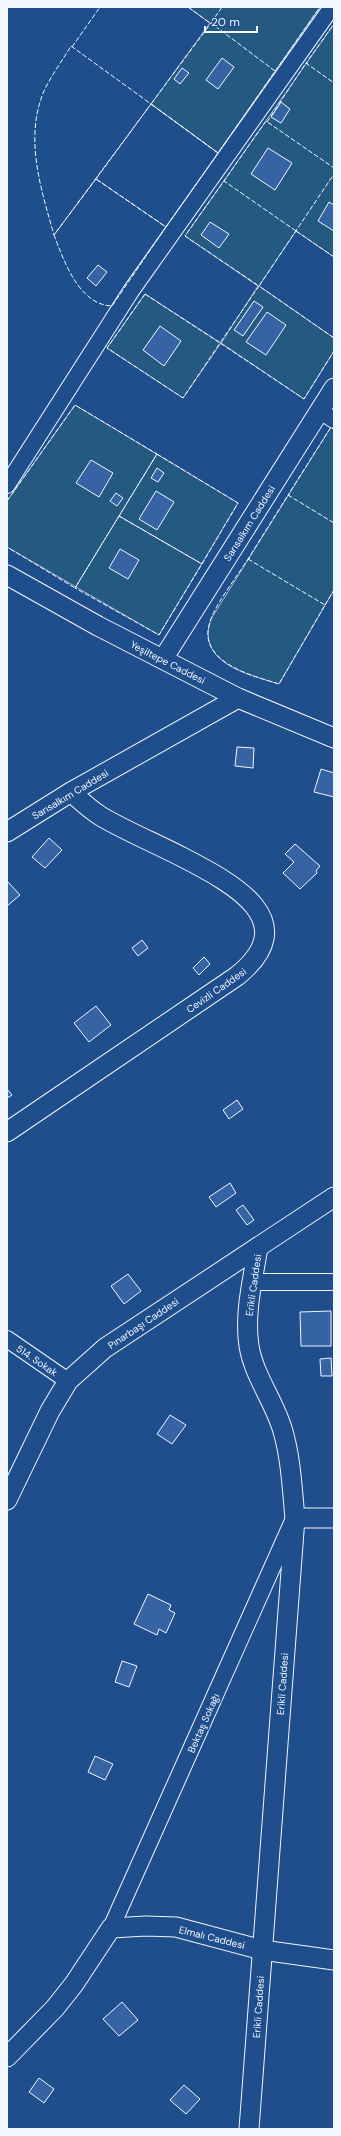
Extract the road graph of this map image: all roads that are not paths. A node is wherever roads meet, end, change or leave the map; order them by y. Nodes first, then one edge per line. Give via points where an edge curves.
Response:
1 (332, 7) edge
2 (334, 388) edge
3 (327, 416) edge
4 (7, 485) edge
5 (7, 575) edge
6 (163, 659) junction
7 (238, 698) junction
8 (334, 738) edge
9 (71, 792) junction
10 (7, 832) edge
11 (7, 1132) edge
12 (334, 1197) edge
13 (258, 1247) junction
14 (252, 1282) junction
15 (334, 1282) edge
16 (7, 1339) edge
17 (68, 1381) junction
18 (7, 1500) edge
19 (295, 1518) junction
20 (334, 1518) edge
21 (110, 1928) junction
22 (262, 1950) junction
23 (334, 1960) edge
24 (7, 2057) edge
25 (249, 2129) edge

1 - 4 street via 131,291
2 - 3 street, Sarısalkım Caddesi
3 - 6 street, Sarısalkım Caddesi
5 - 6 street, Yeşiltepe Caddesi
6 - 7 street, Yeşiltepe Caddesi
7 - 8 street, Yeşiltepe Caddesi
7 - 9 street, Sarısalkım Caddesi
9 - 10 street, Sarısalkım Caddesi
9 - 11 street, Cevizli Caddesi via 87,808 102,817 194,863 244,894 261,916 264,928 263,941 257,956 238,976
12 - 13 street, Pınarbaşı Caddesi
13 - 14 street, Erikli Caddesi
13 - 17 street, Pınarbaşı Caddesi via 105,1348
14 - 15 street
14 - 19 street, Erikli Caddesi via 248,1303 252,1362 282,1427 291,1473
16 - 17 street, 514. Sokak
17 - 18 street, Pınarbaşı Caddesi via 50,1411
19 - 20 street
19 - 21 street, Bektaş Sokağı
19 - 22 street, Erikli Caddesi
21 - 22 street, Elmalı Caddesi via 176,1927
21 - 24 street via 74,1984 55,2008
22 - 23 street, Elmalı Caddesi
22 - 25 street, Erikli Caddesi

